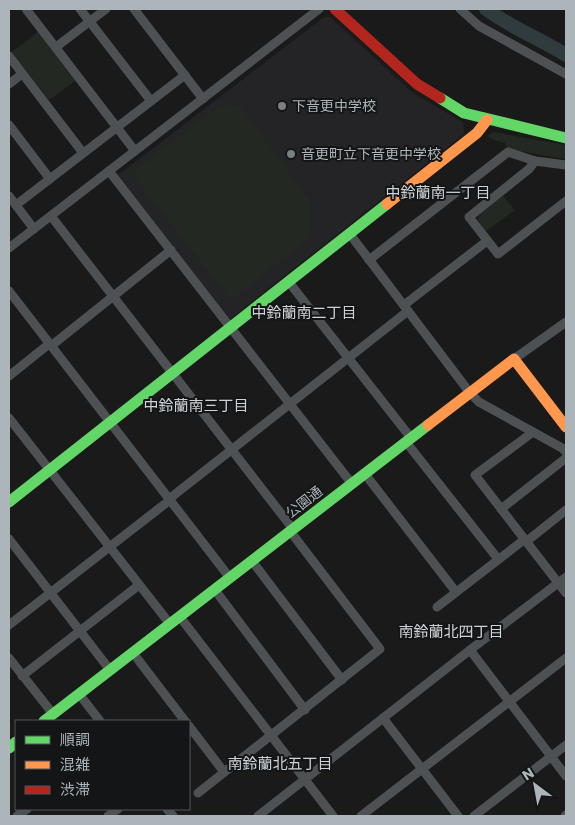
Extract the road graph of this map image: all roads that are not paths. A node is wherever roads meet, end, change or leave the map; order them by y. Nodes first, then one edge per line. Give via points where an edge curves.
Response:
1 (26, 9) edge
2 (80, 9) edge
3 (106, 9) edge
4 (134, 9) edge
5 (319, 9) edge
6 (335, 9) edge
7 (460, 9) edge
8 (90, 21) junction
9 (56, 47) junction
10 (9, 56) edge
11 (22, 74) junction
12 (566, 74) edge
13 (185, 76) junction
14 (9, 84) edge
15 (203, 99) junction
16 (152, 101) junction
17 (487, 120) junction
18 (9, 126) edge
19 (117, 127) junction
20 (566, 138) edge
21 (135, 151) junction
22 (83, 153) junction
23 (535, 161) junction
24 (566, 165) edge
25 (109, 171) junction
26 (50, 179) junction
27 (9, 196) edge
28 (566, 201) edge
29 (16, 205) junction
30 (51, 216) junction
31 (34, 229) junction
32 (349, 233) junction
33 (487, 241) junction
34 (9, 248) edge
35 (171, 250) junction
36 (369, 260) junction
37 (288, 281) junction
38 (9, 291) edge
39 (113, 296) junction
40 (406, 308) junction
41 (566, 322) edge
42 (230, 327) junction
43 (50, 345) junction
44 (349, 358) junction
45 (514, 359) junction
46 (172, 373) junction
47 (9, 376) edge
48 (470, 393) junction
49 (291, 404) junction
50 (9, 418) edge
51 (111, 422) junction
52 (566, 426) edge
53 (533, 432) junction
54 (408, 440) junction
55 (232, 449) junction
56 (566, 452) edge
57 (566, 458) edge
58 (49, 470) junction
59 (365, 474) junction
60 (352, 484) junction
61 (170, 499) junction
62 (9, 502) edge
63 (501, 509) junction
64 (566, 510) edge
65 (292, 530) junction
66 (9, 538) edge
67 (526, 540) junction
68 (110, 547) junction
69 (498, 559) junction
70 (252, 561) junction
71 (566, 577) edge
72 (230, 578) junction
73 (558, 583) junction
74 (138, 585) junction
75 (214, 590) junction
76 (51, 592) junction
77 (456, 592) junction
78 (566, 593) edge
79 (437, 607) dead end
80 (180, 616) junction
81 (170, 624) junction
82 (9, 625) edge
83 (80, 630) junction
84 (470, 650) junction
85 (132, 653) junction
86 (9, 658) edge
87 (566, 658) edge
88 (110, 670) junction
89 (22, 676) junction
90 (342, 680) junction
91 (79, 694) junction
92 (510, 700) junction
93 (305, 710) junction
94 (48, 718) edge
95 (383, 718) junction
96 (99, 720) edge
97 (184, 720) edge
98 (190, 727) edge
99 (271, 736) junction
100 (566, 745) edge
101 (552, 757) junction
102 (422, 769) junction
103 (224, 772) junction
104 (566, 776) edge
105 (305, 780) junction
106 (198, 793) dead end
107 (258, 816) edge
108 (333, 816) edge
109 (361, 816) edge
110 (458, 816) edge
111 (474, 816) edge

1 - 9 street
2 - 8 street
3 - 8 street
4 - 13 street
5 - 15 street
6 - 17 street via 417,84 464,113
7 - 12 street via 479,26
8 - 9 street
8 - 16 street
9 - 19 street
10 - 11 street
11 - 14 street
11 - 22 street
13 - 15 street
13 - 16 street
15 - 21 street
16 - 19 street
17 - 20 street
17 - 32 street via 476,133
18 - 26 street
19 - 21 street
19 - 22 street
21 - 25 street
22 - 26 street
23 - 24 street
23 - 33 street via 469,217
23 - 36 street via 508,152
25 - 30 street
25 - 35 street
26 - 29 street
27 - 29 street
28 - 33 street via 498,254
29 - 31 street
30 - 31 street
30 - 39 street
31 - 34 street
32 - 36 street
32 - 37 street
33 - 40 street
35 - 39 street
35 - 42 street
36 - 40 street
37 - 42 street
37 - 44 street
38 - 43 street
39 - 43 street
39 - 46 street
40 - 44 street
40 - 48 street
41 - 45 street
42 - 46 street
42 - 49 street
43 - 47 street
43 - 51 street
44 - 49 street
44 - 54 street
45 - 48 street, 公園通
45 - 52 street
46 - 51 street
46 - 55 street
48 - 53 street
48 - 54 street, 公園通
49 - 55 street
49 - 60 street
50 - 58 street
51 - 58 street
51 - 61 street
53 - 56 street
53 - 63 street via 475,476
54 - 59 street, 公園通
54 - 69 street
55 - 61 street
55 - 65 street
57 - 63 street
58 - 62 street
58 - 68 street
59 - 60 street, 公園通
59 - 77 street
60 - 65 street, 公園通
61 - 68 street
61 - 72 street
63 - 67 street
64 - 67 street
65 - 70 street, 公園通
65 - 90 street via 380,650
66 - 76 street
67 - 69 street
67 - 73 street
68 - 74 street
68 - 76 street
69 - 77 street
70 - 72 street, 公園通
70 - 90 street
71 - 73 street
72 - 75 street, 公園通
73 - 78 street
73 - 84 street
74 - 81 street
74 - 83 street
75 - 80 street, 公園通
75 - 93 street
76 - 82 street
76 - 83 street
77 - 79 street
80 - 81 street, 公園通
80 - 99 street
81 - 85 street, 公園通
83 - 88 street
83 - 89 street
84 - 92 street
84 - 95 street
85 - 88 street, 公園通
85 - 97 street
86 - 89 street
87 - 92 street
88 - 91 street, 公園通
89 - 94 street
90 - 93 street
91 - 94 street, 公園通
91 - 96 street
92 - 101 street
92 - 102 street
93 - 99 street
95 - 102 street
95 - 105 street
98 - 103 street
99 - 103 street
99 - 105 street
100 - 101 street
101 - 104 street
101 - 111 street
102 - 109 street
102 - 110 street
103 - 106 street
105 - 107 street
105 - 108 street

